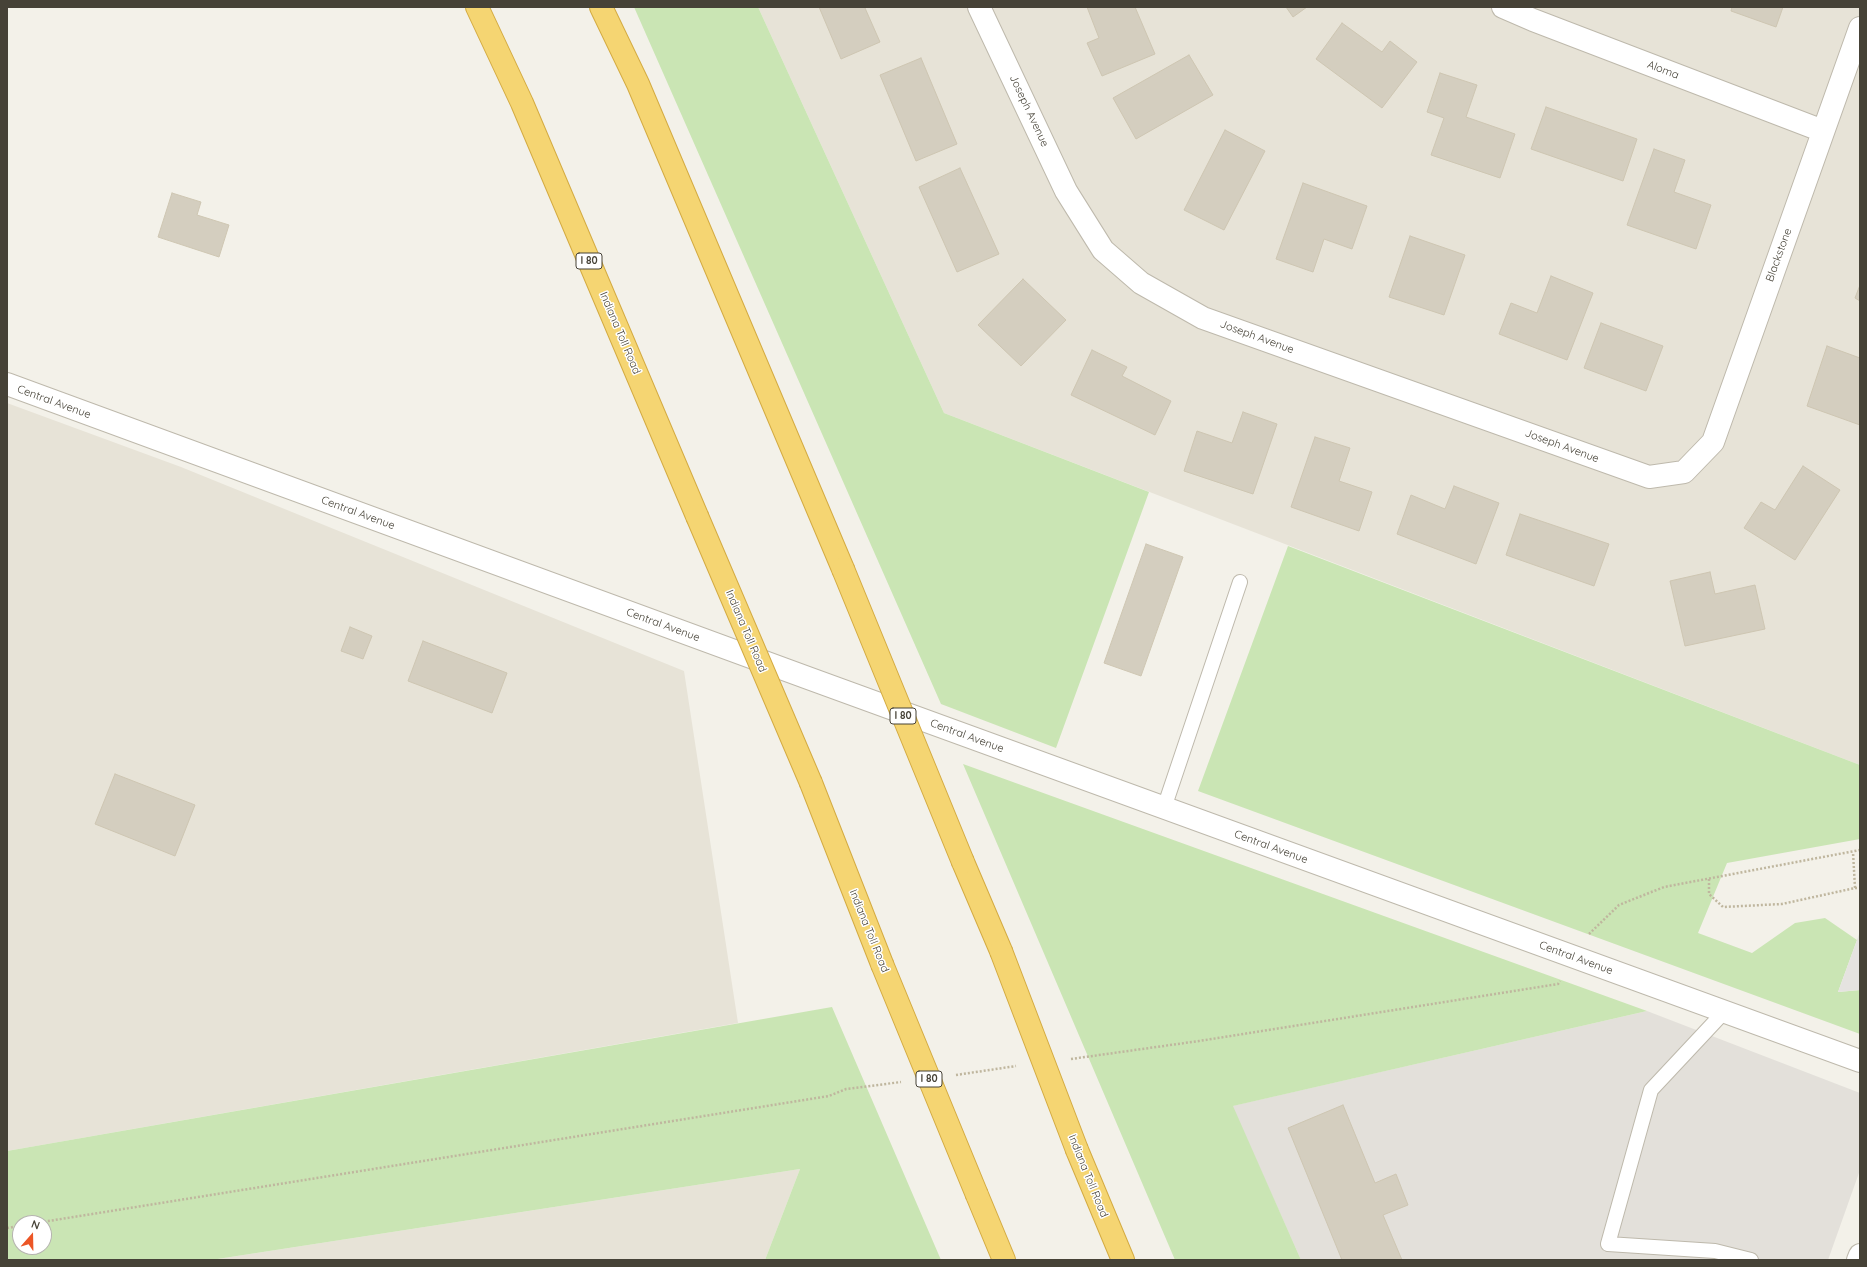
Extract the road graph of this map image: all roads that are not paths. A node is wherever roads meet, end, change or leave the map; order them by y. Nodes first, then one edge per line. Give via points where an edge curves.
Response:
1 (476, 7) edge
2 (601, 7) edge
3 (979, 7) edge
4 (1503, 7) edge
5 (1860, 28) edge
6 (1824, 131) junction
7 (7, 384) edge
8 (1684, 472) joint
9 (1240, 582) dead end
10 (1164, 808) junction
11 (1724, 1012) junction
12 (1860, 1061) edge
13 (1860, 1255) edge
14 (1004, 1260) edge
15 (1123, 1260) edge
16 (1751, 1260) edge
17 (1858, 1260) edge

1 - 14 highway, Indiana Toll Road / I 80, bridge via 522,103 811,783 882,964
2 - 15 highway, Indiana Toll Road / I 80, bridge via 638,84 843,569 1001,951 1077,1150
3 - 8 street, Joseph Avenue via 1066,190 1103,250 1141,283 1203,318 1650,477
4 - 6 street, Aloma
5 - 6 street, Blackstone
6 - 8 street, Blackstone via 1713,442
7 - 10 street, Central Avenue
9 - 10 lane
10 - 11 street, Central Avenue
11 - 12 street, Central Avenue
11 - 16 lane via 1651,1090 1608,1244 1715,1251
13 - 17 street

